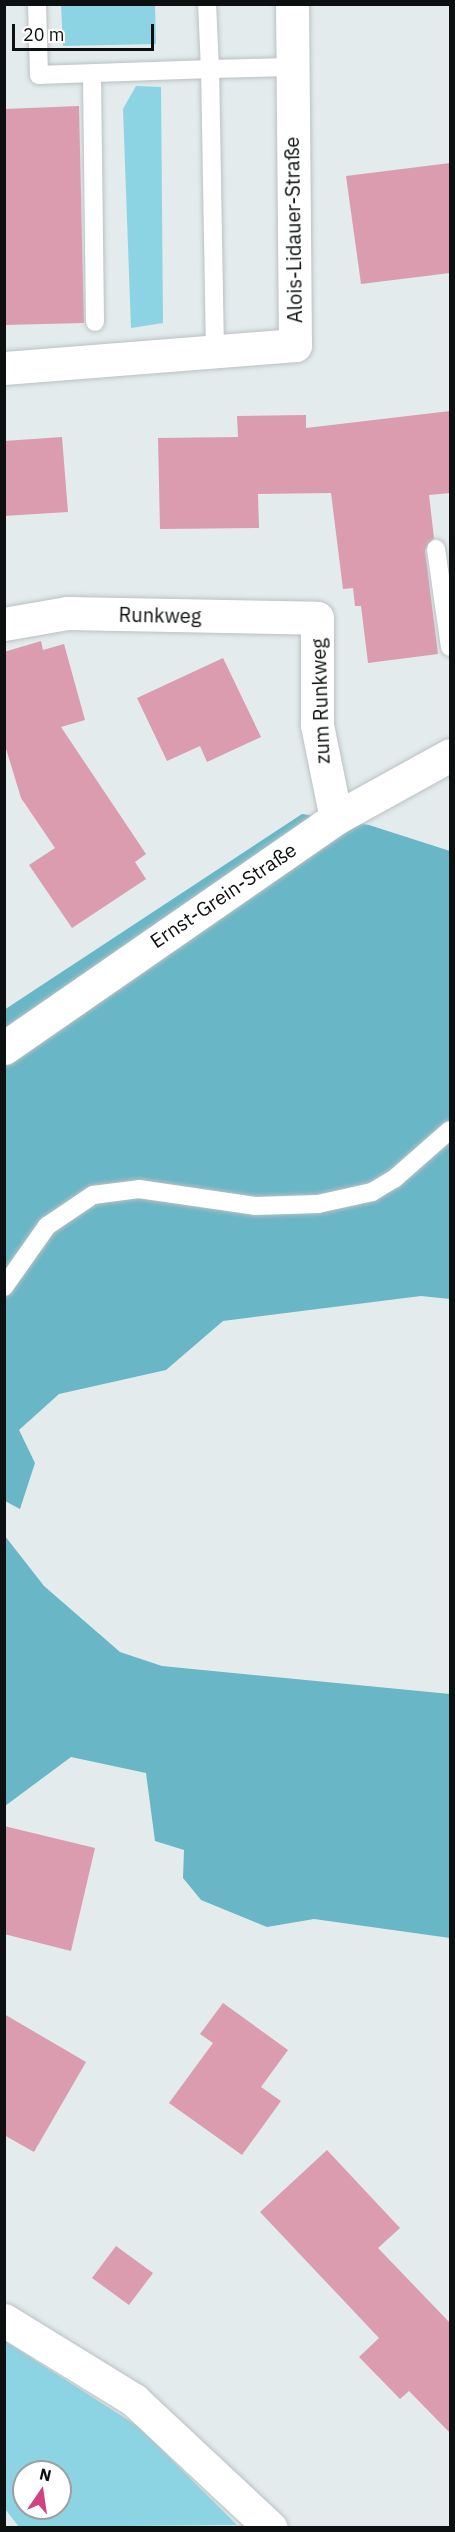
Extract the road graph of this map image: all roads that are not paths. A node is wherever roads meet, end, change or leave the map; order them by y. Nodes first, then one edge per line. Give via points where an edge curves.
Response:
1 (37, 4) edge
2 (207, 4) edge
3 (292, 4) edge
4 (291, 67) junction
5 (210, 69) junction
6 (92, 75) junction
7 (95, 322) dead end
8 (214, 352) junction
9 (4, 368) edge
10 (436, 549) dead end
11 (317, 618) joint
12 (4, 624) edge
13 (450, 647) edge
14 (450, 756) edge
15 (336, 818) junction
16 (4, 1048) edge
17 (450, 1130) edge
18 (4, 1287) edge
19 (4, 2320) edge
20 (272, 2528) edge

1 - 6 lane via 39,75
2 - 5 lane
3 - 4 street, Alois-Lidauer-Straße
4 - 5 lane
4 - 8 street, Alois-Lidauer-Straße via 295,345
5 - 6 lane
5 - 8 lane
6 - 7 lane
8 - 9 street, Alois-Lidauer-Straße
10 - 13 lane
11 - 12 street, Runkweg via 67,614
11 - 15 street, zum Runkweg via 317,725
14 - 15 street, Ernst-Grein-Straße
15 - 16 street, Ernst-Grein-Straße
17 - 18 lane via 418,1163 372,1192 318,1204 255,1206 139,1189 93,1196 47,1226
19 - 20 street via 135,2400

